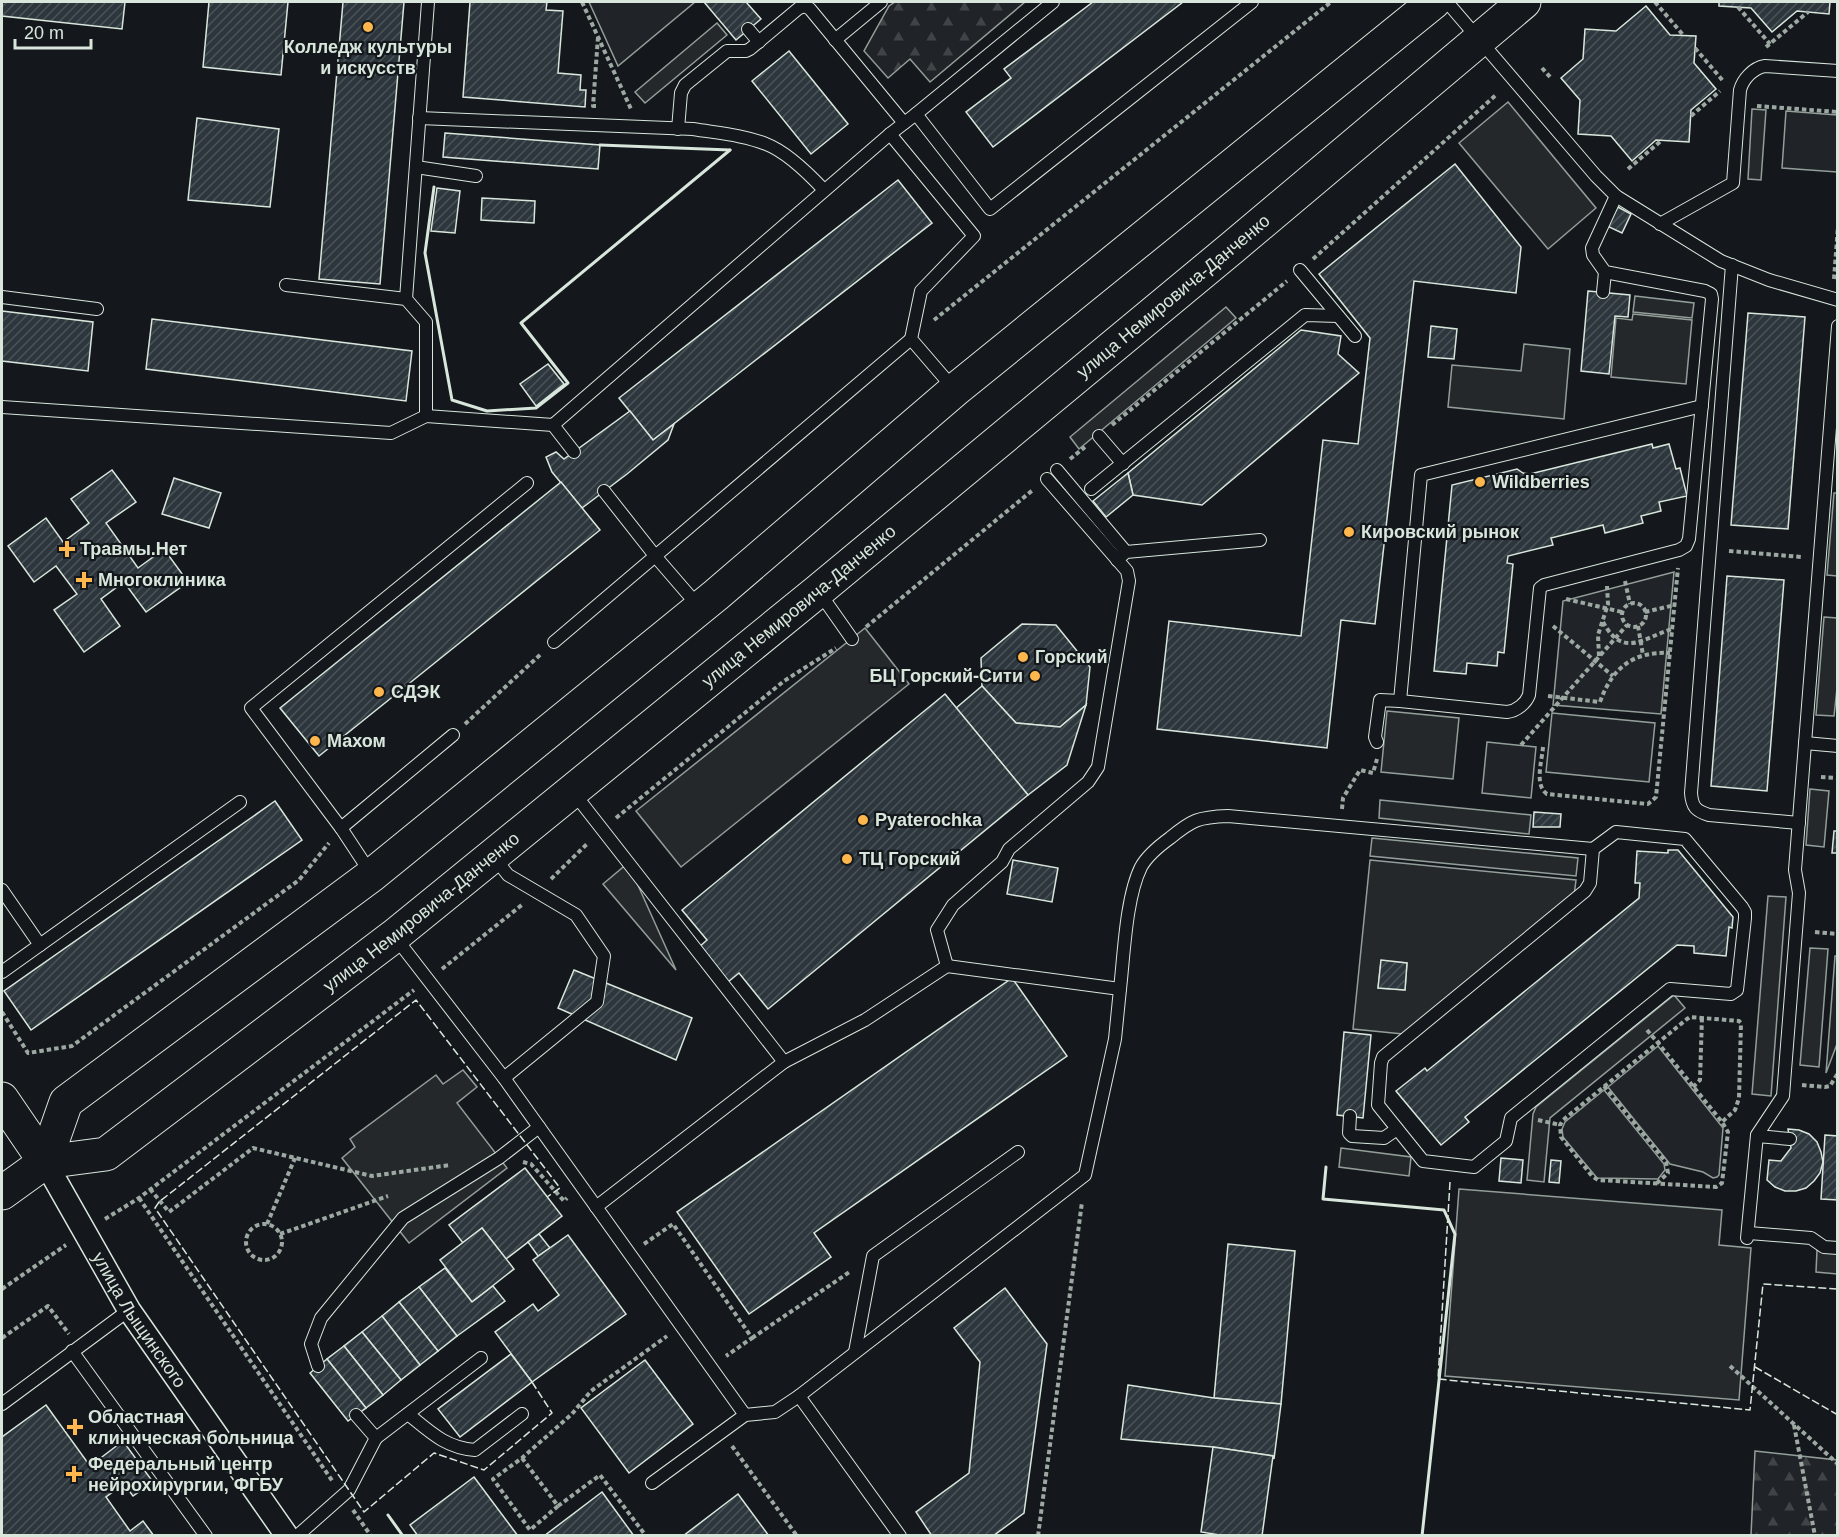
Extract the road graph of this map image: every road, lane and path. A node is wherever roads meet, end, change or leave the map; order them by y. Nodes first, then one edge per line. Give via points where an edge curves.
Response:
1 (428, 2) edge
2 (582, 2) edge
3 (880, 2) edge
4 (1053, 2) edge
5 (1252, 2) edge
6 (1331, 2) edge
7 (1434, 2) edge
8 (1447, 2) edge
9 (1524, 2) edge
10 (1655, 2) edge
11 (1738, 7) dead end
12 (748, 29) dead end
13 (1684, 36) dead end
14 (598, 37) junction
15 (835, 39) junction
16 (1479, 40) junction
17 (759, 42) junction
18 (1770, 44) dead end
19 (1695, 48) dead end
20 (1542, 68) dead end
21 (1838, 71) edge
22 (1551, 78) dead end
23 (1496, 95) dead end
24 (1738, 105) junction
25 (603, 106) dead end
26 (622, 108) dead end
27 (632, 109) junction
28 (1838, 112) edge
29 (680, 113) junction
30 (916, 114) junction
31 (1690, 116) dead end
32 (419, 118) junction
33 (904, 123) junction
34 (678, 129) junction
35 (890, 134) junction
36 (1662, 140) dead end
37 (416, 168) junction
38 (1628, 169) dead end
39 (476, 176) dead end
40 (824, 190) junction
41 (1616, 196) junction
42 (1660, 224) junction
43 (1838, 226) edge
44 (1732, 265) junction
45 (1300, 270) junction
46 (1605, 272) junction
47 (286, 285) dead end
48 (1603, 292) dead end
49 (2, 297) edge
50 (406, 299) junction
51 (1835, 299) edge
52 (97, 309) dead end
53 (1338, 316) junction
54 (1838, 326) edge
55 (1355, 336) dead end
56 (912, 339) junction
57 (955, 390) junction
58 (1702, 406) junction
59 (2, 407) edge
60 (426, 416) junction
61 (553, 425) junction
62 (1099, 436) junction
63 (574, 452) dead end
64 (1123, 464) junction
65 (1052, 474) junction
66 (527, 483) dead end
67 (1091, 489) dead end
68 (604, 491) dead end
69 (1260, 540) dead end
70 (1680, 549) junction
71 (1710, 549) junction
72 (1122, 556) junction
73 (656, 557) junction
74 (1819, 558) junction
75 (1607, 585) dead end
76 (818, 591) junction
77 (1559, 598) dead end
78 (1675, 605) junction
79 (700, 608) junction
80 (1607, 609) junction
81 (1537, 612) junction
82 (1622, 612) junction
83 (1645, 612) junction
84 (1603, 622) junction
85 (1627, 625) junction
86 (1638, 627) junction
87 (1672, 628) junction
88 (852, 639) junction
89 (1614, 639) junction
90 (554, 642) joint
91 (1641, 643) junction
92 (1670, 653) junction
93 (1643, 655) junction
94 (1599, 656) junction
95 (1595, 661) junction
96 (1613, 676) junction
97 (1529, 694) junction
98 (1562, 698) junction
99 (1400, 701) junction
100 (453, 735) joint
101 (1805, 743) junction
102 (1521, 745) dead end
103 (1838, 746) edge
104 (1544, 747) dead end
105 (1378, 748) joint
106 (572, 792) junction
107 (240, 802) dead end
108 (1798, 823) junction
109 (1341, 826) junction
110 (341, 828) junction
111 (602, 829) junction
112 (1593, 849) junction
113 (492, 855) junction
114 (372, 875) junction
115 (2, 890) edge
116 (537, 893) junction
117 (394, 936) junction
118 (40, 945) junction
119 (947, 966) junction
120 (2, 972) edge
121 (428, 979) junction
122 (1120, 989) junction
123 (1703, 992) junction
124 (2, 1012) edge
125 (1636, 1016) junction
126 (1702, 1018) junction
127 (1658, 1043) junction
128 (784, 1062) junction
129 (1838, 1073) edge
130 (504, 1078) junction
131 (1784, 1084) junction
132 (1604, 1086) junction
133 (1693, 1087) junction
134 (2, 1099) edge
135 (1350, 1116) dead end
136 (1722, 1122) junction
137 (539, 1127) junction
138 (1397, 1129) junction
139 (1757, 1136) junction
140 (1790, 1139) dead end
141 (1018, 1152) dead end
142 (295, 1158) junction
143 (499, 1158) junction
144 (45, 1162) junction
145 (453, 1165) dead end
146 (1085, 1175) junction
147 (1656, 1184) junction
148 (582, 1187) junction
149 (150, 1189) junction
150 (2, 1193) edge
151 (388, 1196) dead end
152 (596, 1207) junction
153 (267, 1224) junction
154 (280, 1234) junction
155 (1838, 1248) edge
156 (630, 1253) junction
157 (873, 1256) junction
158 (129, 1310) junction
159 (681, 1325) junction
160 (2, 1338) edge
161 (752, 1338) junction
162 (75, 1349) junction
163 (855, 1352) junction
164 (482, 1358) dead end
165 (318, 1366) dead end
166 (710, 1366) junction
167 (1730, 1366) dead end
168 (800, 1396) junction
169 (2, 1404) edge
170 (408, 1414) junction
171 (522, 1414) dead end
172 (356, 1415) dead end
173 (745, 1415) junction
174 (1794, 1424) junction
175 (722, 1432) junction
176 (376, 1438) junction
177 (522, 1458) junction
178 (1838, 1464) edge
179 (652, 1483) dead end
180 (342, 1497) junction
181 (558, 1506) junction
182 (206, 1536) edge
183 (287, 1536) edge
184 (297, 1536) edge
185 (371, 1536) edge
186 (646, 1536) edge
187 (797, 1536) edge
188 (900, 1536) edge
189 (1038, 1536) edge
190 (1815, 1536) edge

1 - 32 lane
2 - 14 path
3 - 15 lane
4 - 30 lane
5 - 30 lane via 990,209
6 - 56 path
7 - 57 main road
8 - 16 lane
9 - 16 main road, улица Немировича-Данченко
10 - 13 path
11 - 18 path
12 - 17 lane
14 - 25 path via 593,106
14 - 27 path
15 - 17 lane via 804,6
15 - 33 lane
16 - 41 lane
16 - 76 main road, улица Немировича-Данченко
17 - 29 lane via 746,51 727,51 685,85
19 - 31 path via 1727,85
20 - 22 path
21 - 24 lane via 1760,67 1742,83
23 - 45 path
24 - 28 path
24 - 42 lane via 1732,183
26 - 27 path
27 - 29 path
29 - 34 lane
30 - 33 lane
32 - 34 lane
32 - 37 lane
33 - 35 lane
34 - 40 lane via 726,134 767,144 802,167
35 - 40 lane
35 - 56 lane via 974,236 921,291
36 - 38 path
37 - 39 lane
37 - 50 lane
40 - 61 lane
41 - 42 lane
41 - 46 lane via 1592,248
42 - 44 lane
43 - 51 path
44 - 51 lane
44 - 71 lane
45 - 53 lane
45 - 62 path
46 - 48 lane
46 - 58 lane via 1711,294
47 - 50 lane
49 - 52 lane
50 - 60 lane via 426,322
53 - 55 lane
53 - 64 lane via 1305,315
54 - 74 lane
56 - 57 lane
56 - 73 lane
57 - 79 main road
58 - 70 lane via 1689,539
58 - 99 lane via 1421,475
59 - 60 lane via 391,433
60 - 61 lane
61 - 63 lane
62 - 64 lane
62 - 65 path
64 - 67 lane
65 - 72 lane
65 - 88 path
66 - 110 lane via 251,708
68 - 73 lane
69 - 72 lane
70 - 78 path
70 - 81 lane via 1544,585
71 - 74 path
71 - 108 lane via 1692,805 1709,815
72 - 119 lane via 1129,582 1098,767 1088,782 1009,849 1002,862 953,905 937,930
73 - 79 lane
73 - 90 lane
74 - 101 lane
75 - 80 path
76 - 88 lane
76 - 106 main road, улица Немировича-Данченко
77 - 80 path
78 - 83 path
78 - 87 path
79 - 114 main road
80 - 82 path
80 - 84 path
81 - 95 path
81 - 97 lane
82 - 83 path via 1632,603
82 - 85 path
83 - 86 path via 1645,620
84 - 89 path
84 - 94 path via 1598,635
85 - 86 path
85 - 89 path
86 - 91 path
87 - 91 path
87 - 92 path
88 - 111 path via 784,681
89 - 91 path via 1625,644
89 - 94 path
90 - 100 path
91 - 93 path
92 - 93 path
92 - 104 path via 1653,801 1648,804 1548,794 1540,784
93 - 96 path via 1622,666
94 - 95 path
95 - 96 path
95 - 98 path
96 - 98 path via 1600,702
97 - 98 path
97 - 99 lane via 1525,702 1508,712
98 - 102 path
99 - 105 lane via 1380,700
100 - 110 lane
101 - 103 lane
101 - 108 lane
105 - 109 path via 1373,772 1360,770 1343,798
106 - 111 lane
106 - 113 main road, улица Немировича-Данченко
107 - 118 lane
108 - 131 lane via 1795,870 1799,893
109 - 112 lane
109 - 122 lane via 1228,816 1191,822 1158,847 1142,866 1132,890
110 - 114 lane
110 - 124 path via 299,880 72,1046 28,1053
111 - 116 path
111 - 128 lane
112 - 123 lane via 1616,832 1685,839 1742,907 1745,918 1737,990 1731,994
112 - 138 lane via 1590,884 1585,891 1383,1057 1378,1105
113 - 116 lane via 508,875
113 - 117 main road, улица Немировича-Данченко
114 - 144 main road via 66,1102
115 - 118 lane
116 - 121 path
116 - 130 lane via 576,915 604,956 597,1002
117 - 121 lane
117 - 144 main road, улица Немировича-Данченко via 106,1154
118 - 120 lane
119 - 122 lane
119 - 128 lane via 866,1020
121 - 130 lane
121 - 149 path
122 - 146 lane via 1115,1039
123 - 125 lane via 1670,989
123 - 126 path
125 - 127 path
125 - 138 lane via 1511,1118 1506,1141 1474,1167 1423,1161
126 - 127 path via 1687,1019
126 - 133 path via 1700,1080
126 - 136 path via 1739,1021 1742,1026 1739,1098 1735,1110
127 - 132 path
127 - 133 path
128 - 152 lane
129 - 131 path via 1826,1088
130 - 137 lane
131 - 139 lane via 1783,1096
132 - 147 path via 1666,1162 1668,1173
132 - 147 path via 1563,1120 1561,1137 1595,1179
133 - 136 path
134 - 144 main road, улица Лыщинского
135 - 138 lane via 1352,1136 1384,1138
136 - 147 path via 1728,1132 1720,1186
137 - 143 lane
137 - 148 lane
139 - 140 lane
139 - 155 lane via 1748,1236 1811,1238
141 - 157 lane
142 - 145 path via 372,1176
142 - 149 path via 253,1148 168,1212
142 - 153 path
143 - 148 path via 531,1164 564,1201
143 - 165 lane via 403,1218 321,1318 310,1344
144 - 150 main road, улица Немировича-Данченко
144 - 158 street, улица Лыщинского
146 - 163 lane
146 - 189 path
148 - 152 lane
149 - 180 path via 139,1198
151 - 154 path
152 - 156 lane
153 - 154 path
153 - 154 path via 255,1226 246,1238 247,1250 255,1258 274,1257 281,1247
156 - 159 lane
156 - 161 path via 673,1224
157 - 161 path
157 - 163 lane
158 - 162 lane
158 - 183 street, улица Лыщинского
159 - 166 lane
159 - 177 path via 591,1390 572,1414
160 - 162 path via 48,1306
161 - 166 path
162 - 169 lane
162 - 182 lane
163 - 168 lane
164 - 170 lane
166 - 173 lane
167 - 174 path
168 - 173 lane via 775,1412
168 - 188 lane
170 - 171 lane via 443,1441 460,1449 475,1450
170 - 176 lane
172 - 176 lane
173 - 175 lane
174 - 178 path
174 - 190 path
175 - 179 lane
175 - 187 path
176 - 180 lane via 350,1490
177 - 181 path
177 - 181 path via 493,1479 530,1530
180 - 184 lane
180 - 185 path
181 - 186 path via 600,1475

